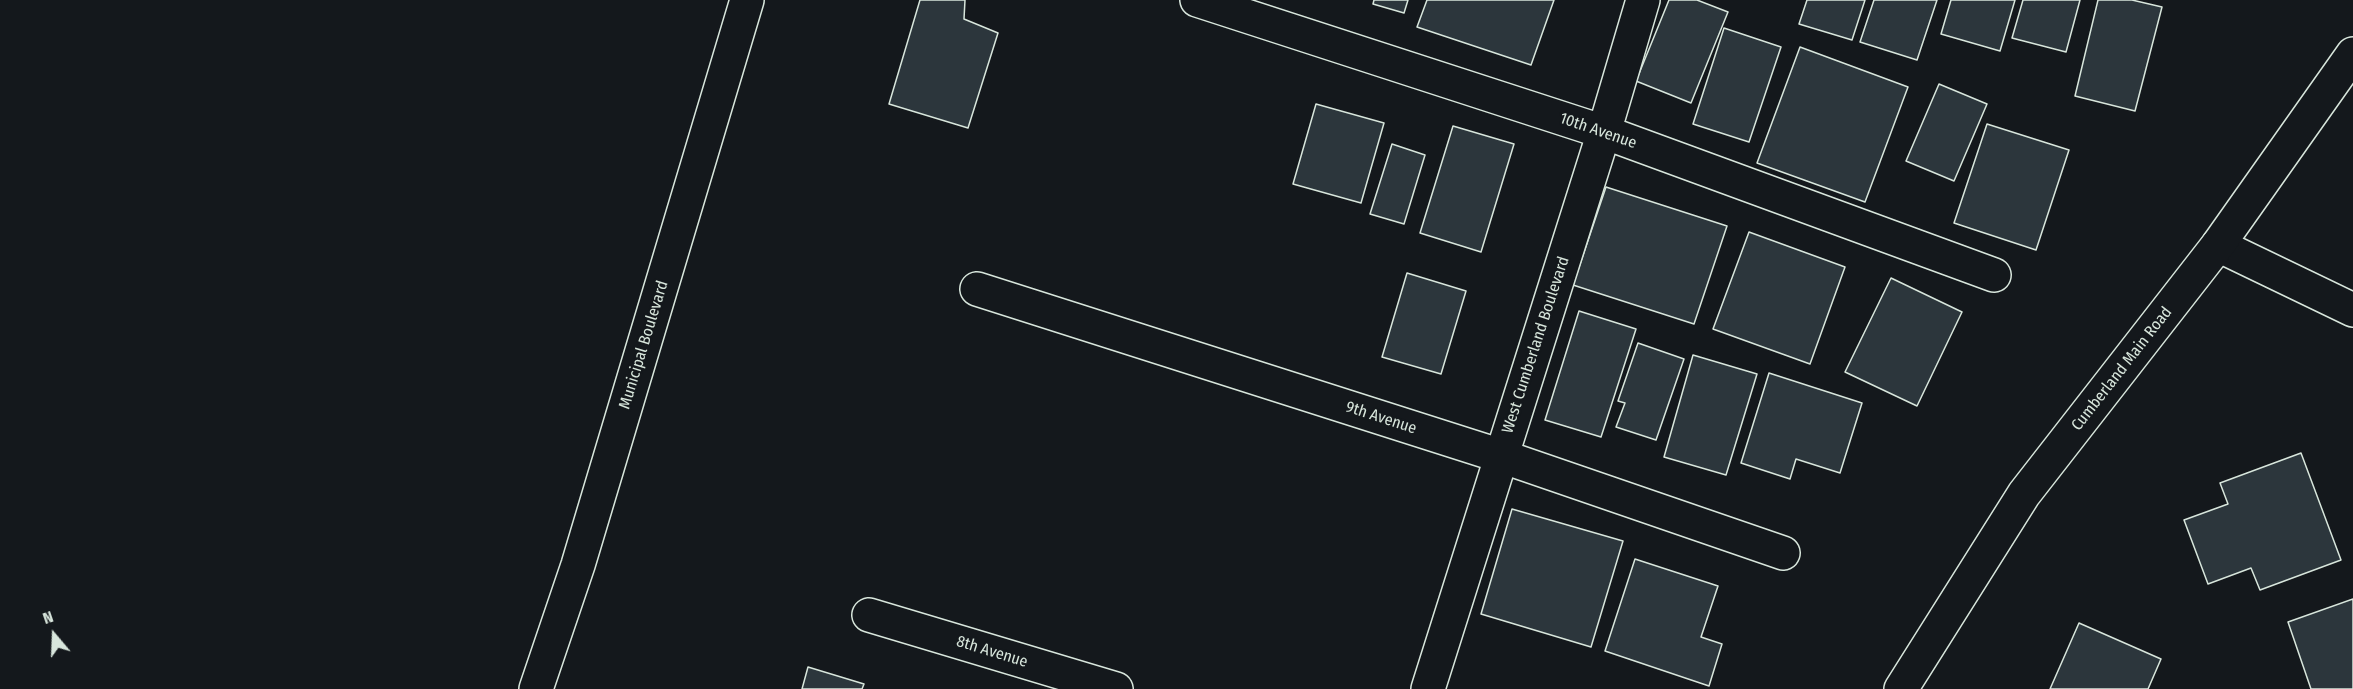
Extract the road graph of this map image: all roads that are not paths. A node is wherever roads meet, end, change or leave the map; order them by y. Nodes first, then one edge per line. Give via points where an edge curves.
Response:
1 (747, 0) edge
2 (1197, 0) edge
3 (1643, 0) edge
4 (2353, 54) edge
5 (1604, 132) junction
6 (2218, 245) junction
7 (1994, 275) dead end
8 (977, 289) dead end
9 (2353, 310) edge
10 (1501, 456) junction
11 (1783, 553) dead end
12 (869, 615) dead end
13 (536, 689) edge
14 (1116, 689) edge
15 (1428, 689) edge
16 (1900, 689) edge

1 - 13 street, Municipal Boulevard via 578,565
2 - 5 street, 10th Avenue
3 - 5 street, West Cumberland Boulevard
4 - 6 street, Cumberland Main Road
5 - 7 street, 10th Avenue
5 - 10 street, West Cumberland Boulevard
6 - 9 street
6 - 16 street, Cumberland Main Road via 2024,494
8 - 10 street, 9th Avenue
10 - 11 street, 9th Avenue
10 - 15 street, West Cumberland Boulevard
12 - 14 street, 8th Avenue

